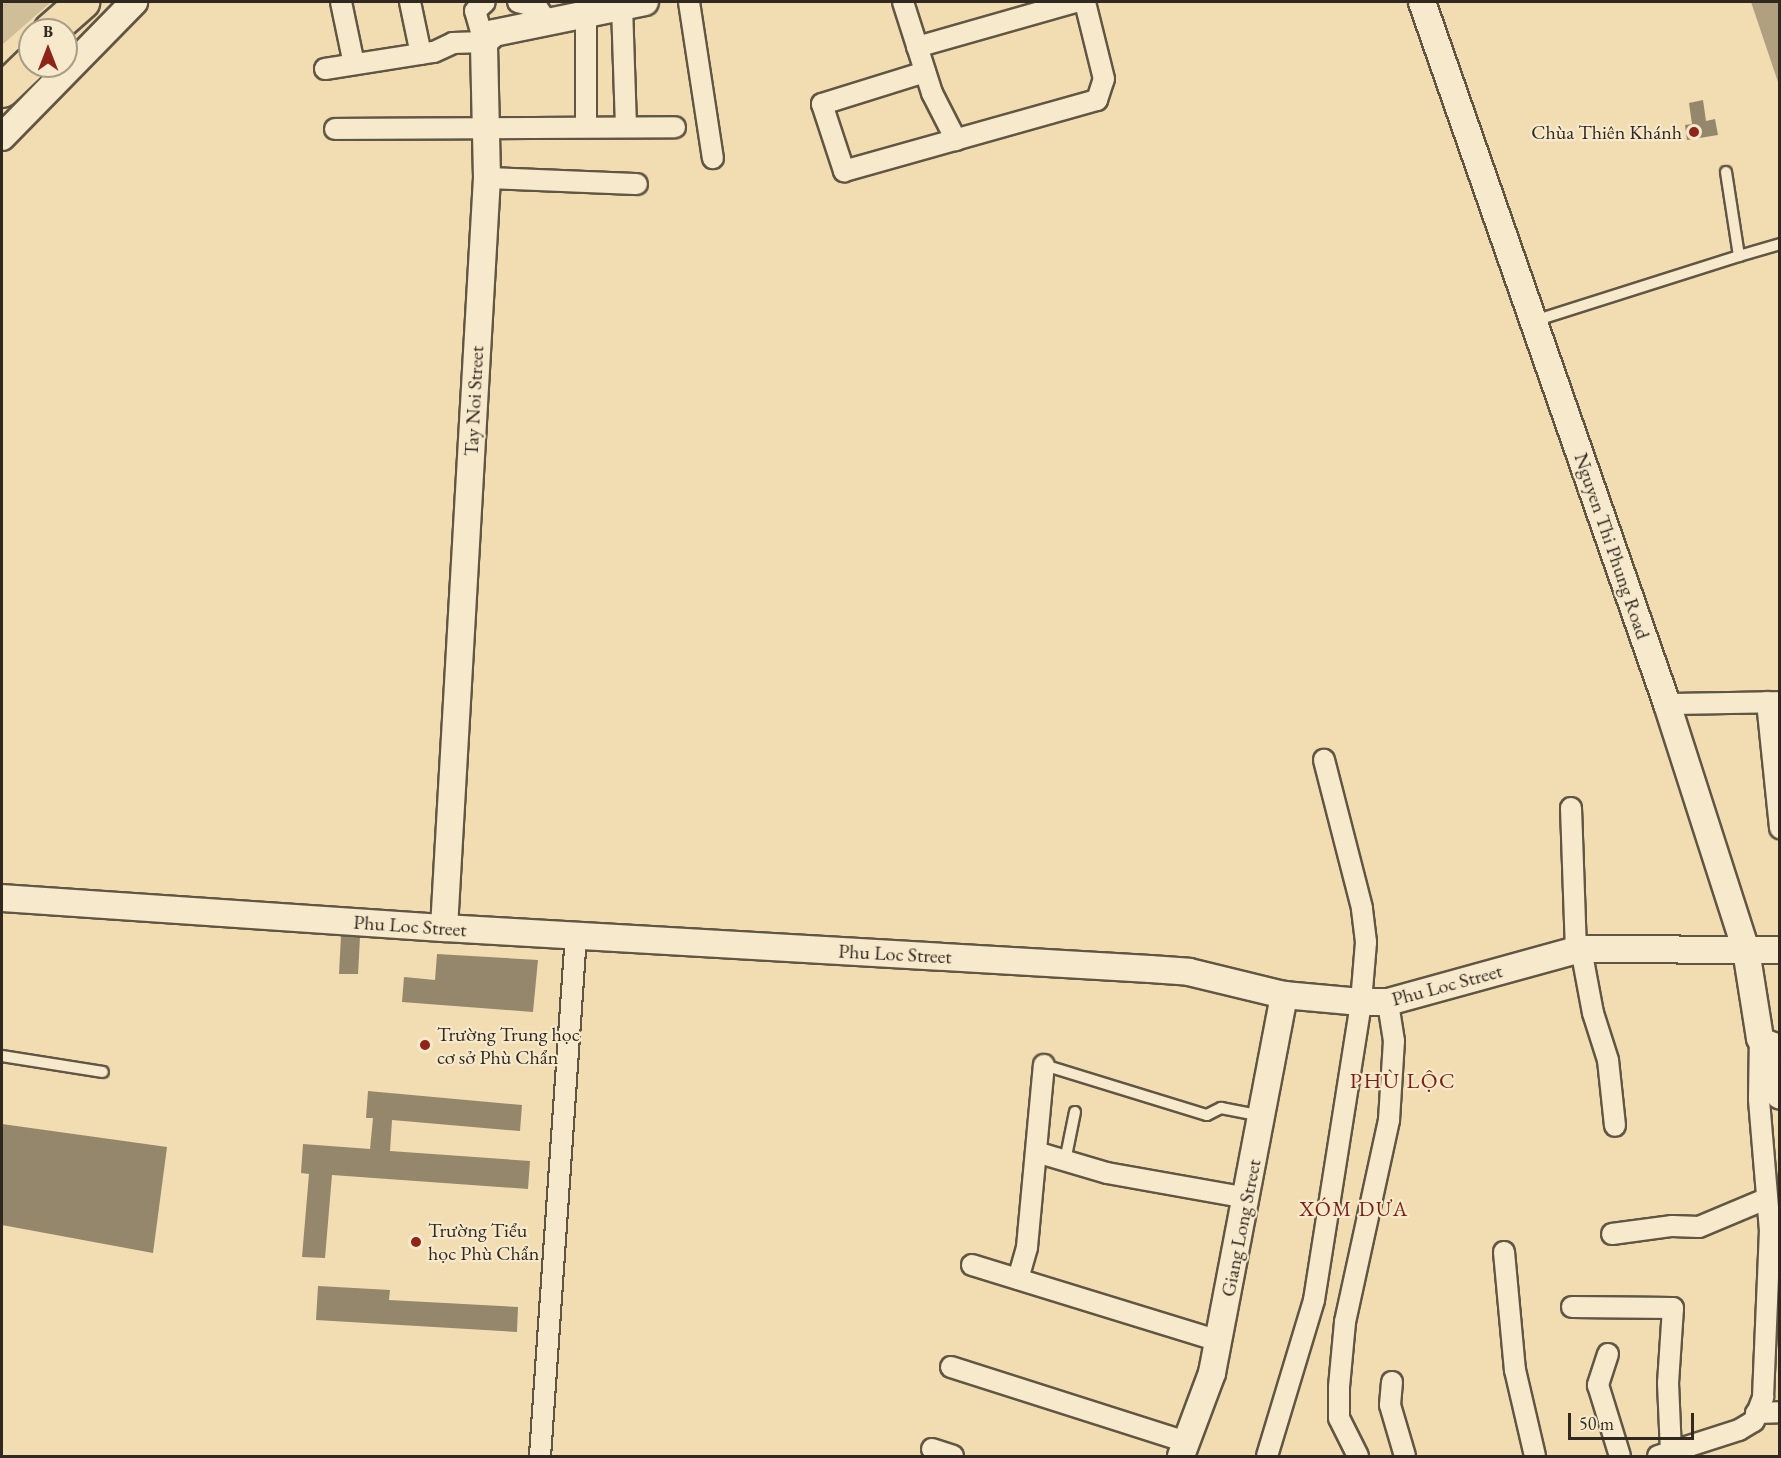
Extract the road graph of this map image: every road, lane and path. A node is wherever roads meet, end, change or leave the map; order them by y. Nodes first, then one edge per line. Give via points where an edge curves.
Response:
1 (82, 2) edge
2 (96, 2) edge
3 (134, 2) edge
4 (341, 2) edge
5 (410, 2) edge
6 (485, 2) edge
7 (518, 2) edge
8 (689, 2) edge
9 (903, 2) edge
10 (1075, 2) edge
11 (1085, 2) edge
12 (1422, 2) edge
13 (634, 4) edge
14 (586, 14) junction
15 (64, 18) edge
16 (78, 19) edge
17 (548, 22) junction
18 (484, 42) junction
19 (917, 46) junction
20 (421, 54) junction
21 (18, 59) edge
22 (354, 64) junction
23 (325, 69) dead end
24 (925, 72) junction
25 (2, 73) edge
26 (18, 75) edge
27 (2, 90) edge
28 (586, 127) junction
29 (626, 127) junction
30 (675, 127) dead end
31 (488, 128) junction
32 (335, 129) dead end
33 (2, 137) edge
34 (956, 140) junction
35 (713, 158) dead end
36 (1726, 172) dead end
37 (487, 178) junction
38 (637, 184) dead end
39 (1779, 244) edge
40 (1739, 256) junction
41 (1534, 321) junction
42 (1773, 702) edge
43 (1667, 704) junction
44 (1324, 760) dead end
45 (1571, 808) dead end
46 (1779, 828) edge
47 (2, 898) edge
48 (444, 928) junction
49 (576, 935) junction
50 (1578, 950) junction
51 (1746, 951) junction
52 (1779, 951) edge
53 (1284, 995) junction
54 (1361, 1002) junction
55 (1388, 1002) junction
56 (1770, 1041) edge
57 (2, 1056) edge
58 (1044, 1065) joint
59 (103, 1072) dead end
60 (1779, 1096) edge
61 (1075, 1112) dead end
62 (1263, 1116) junction
63 (1615, 1126) dead end
64 (1036, 1152) junction
65 (1065, 1161) junction
66 (1247, 1198) junction
67 (1766, 1199) junction
68 (1612, 1234) dead end
69 (1504, 1252) dead end
70 (1774, 1255) edge
71 (972, 1265) dead end
72 (1018, 1279) junction
73 (1572, 1307) dead end
74 (1219, 1341) junction
75 (1608, 1354) dead end
76 (951, 1367) dead end
77 (1392, 1382) dead end
78 (1779, 1412) edge
79 (1756, 1413) junction
80 (932, 1449) dead end
81 (1183, 1449) edge
82 (1665, 1454) edge
83 (540, 1456) edge
84 (953, 1456) edge
85 (1267, 1456) edge
86 (1358, 1456) edge
87 (1405, 1456) edge
88 (1535, 1456) edge
89 (1620, 1456) edge

1 - 15 highway
2 - 16 highway
3 - 33 street
4 - 22 street
5 - 20 street
6 - 18 street via 475,10
7 - 17 street via 537,8
8 - 35 street
9 - 19 street
10 - 19 street
11 - 34 street via 1104,79 1097,100
12 - 41 street, Nguyen Thi Phung Road
13 - 14 street
13 - 29 street
14 - 17 street
14 - 28 street
17 - 18 street via 494,33
18 - 20 street via 453,43
18 - 31 street, Tay Noi Street
19 - 24 street
20 - 22 street
21 - 25 highway
22 - 23 street
24 - 34 street
24 - 34 street via 822,104 840,166 850,172
26 - 27 highway
28 - 29 street
28 - 31 street
29 - 30 street
31 - 32 street
31 - 37 street, Tay Noi Street
36 - 40 lane
37 - 38 street
37 - 48 street, Tay Noi Street
39 - 40 lane
40 - 41 lane
41 - 43 street, Nguyen Thi Phung Road
42 - 43 street
42 - 46 street
43 - 51 street, Nguyen Thi Phung Road
44 - 54 street via 1362,908 1366,942
45 - 50 street
47 - 48 street, Phu Loc Street
48 - 49 street, Phu Loc Street
49 - 53 street, Phu Loc Street via 1189,972
49 - 83 street
50 - 51 street, Phu Loc Street
50 - 55 street, Phu Loc Street
50 - 63 street via 1608,1060
51 - 52 street, Phu Loc Street
51 - 56 street, Nguyen Thi Phung Road
53 - 54 street, Phu Loc Street
53 - 62 street, Giang Long Street
54 - 55 street, Phu Loc Street
54 - 85 street via 1314,1300
55 - 86 street via 1394,1041 1389,1120 1346,1322 1339,1387 1340,1418
56 - 60 street, Nguyen Thi Phung Road
56 - 67 street via 1759,1099
57 - 59 lane
58 - 62 lane via 1208,1114 1221,1108
58 - 64 street
61 - 65 lane
62 - 66 street, Giang Long Street
64 - 65 street
64 - 72 street via 1027,1247
65 - 66 street via 1107,1173
66 - 74 street, Giang Long Street
67 - 68 street via 1700,1227 1672,1226
67 - 70 street
69 - 88 street via 1515,1370 1527,1435
70 - 79 street via 1763,1397
71 - 72 street
72 - 74 street
73 - 82 street via 1673,1308
74 - 81 street, Giang Long Street via 1212,1373
75 - 89 street via 1598,1385
76 - 81 street
77 - 87 street via 1390,1405
78 - 79 street
79 - 82 street via 1754,1421 1739,1430
80 - 84 street

